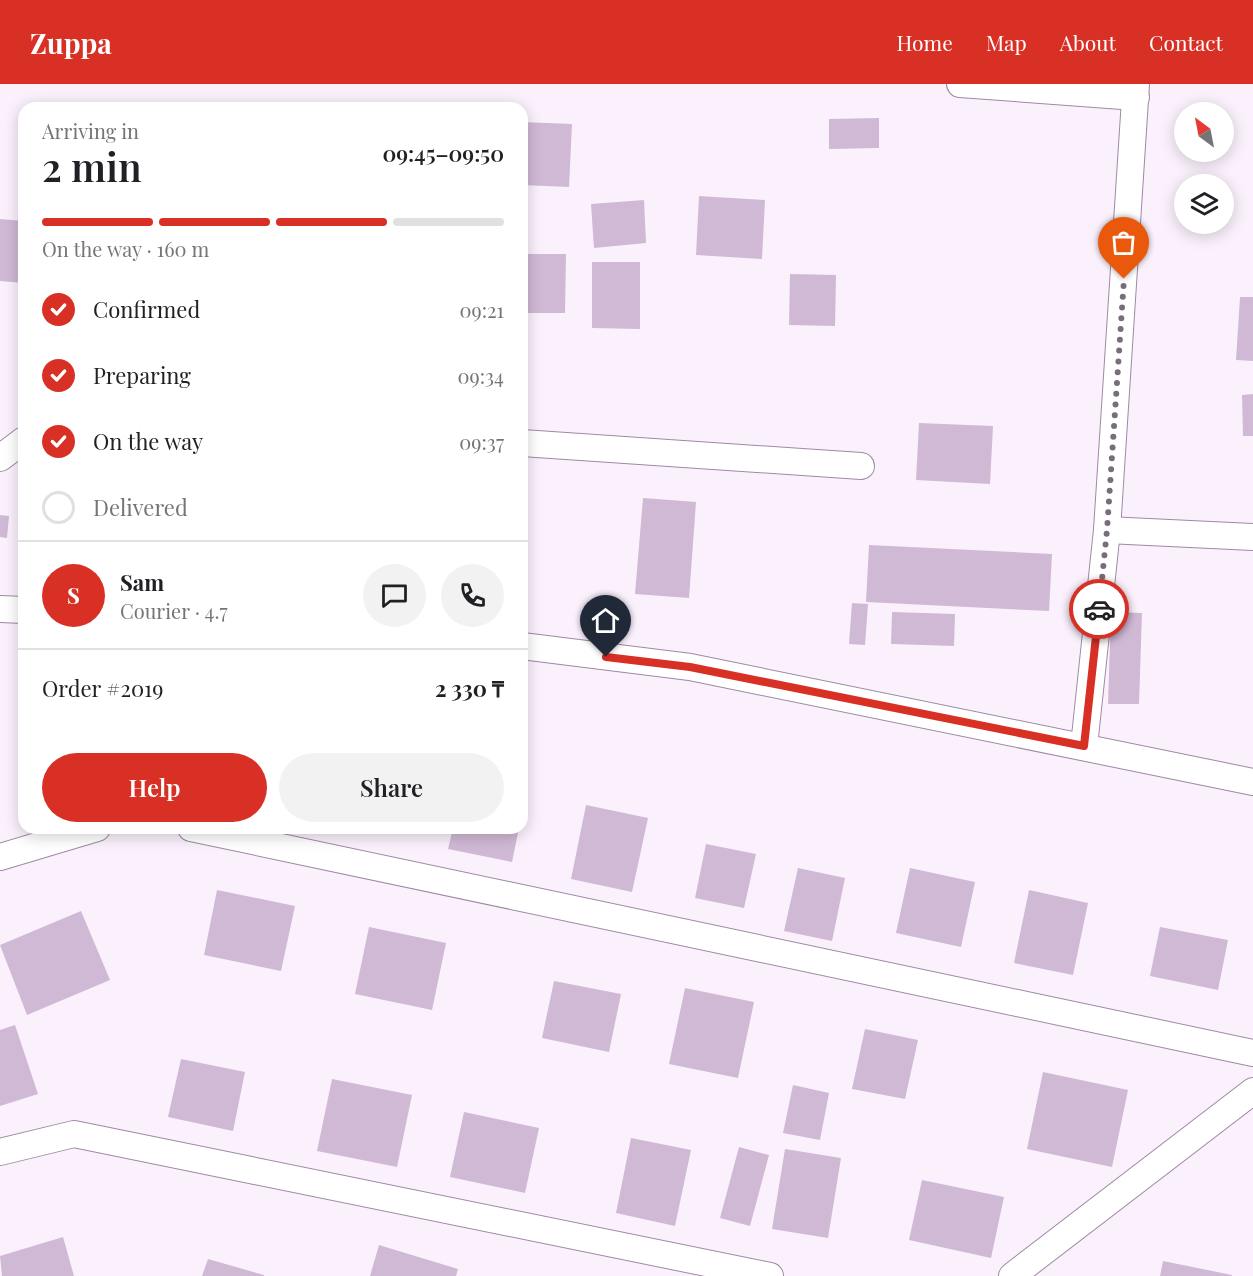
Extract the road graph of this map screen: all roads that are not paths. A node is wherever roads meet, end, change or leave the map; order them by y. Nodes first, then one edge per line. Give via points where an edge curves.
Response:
1 (960, 84) edge
2 (1136, 90) edge
3 (528, 443) edge
4 (18, 444) edge
5 (0, 458) edge
6 (861, 466) dead end
7 (1107, 530) junction
8 (1253, 537) edge
9 (0, 609) edge
10 (18, 610) edge
11 (528, 647) edge
12 (1084, 746) junction
13 (1253, 782) edge
14 (77, 834) edge
15 (219, 834) edge
16 (0, 857) edge
17 (1253, 1053) edge
18 (1253, 1091) edge
19 (0, 1152) edge
20 (770, 1276) edge
21 (1012, 1276) edge

1 - 2 street
2 - 7 street
3 - 6 street
4 - 5 street
7 - 8 street
7 - 12 street
9 - 10 street
11 - 12 street via 690,667
12 - 13 street
14 - 16 street
15 - 17 street
18 - 21 street
19 - 20 street via 74,1134

